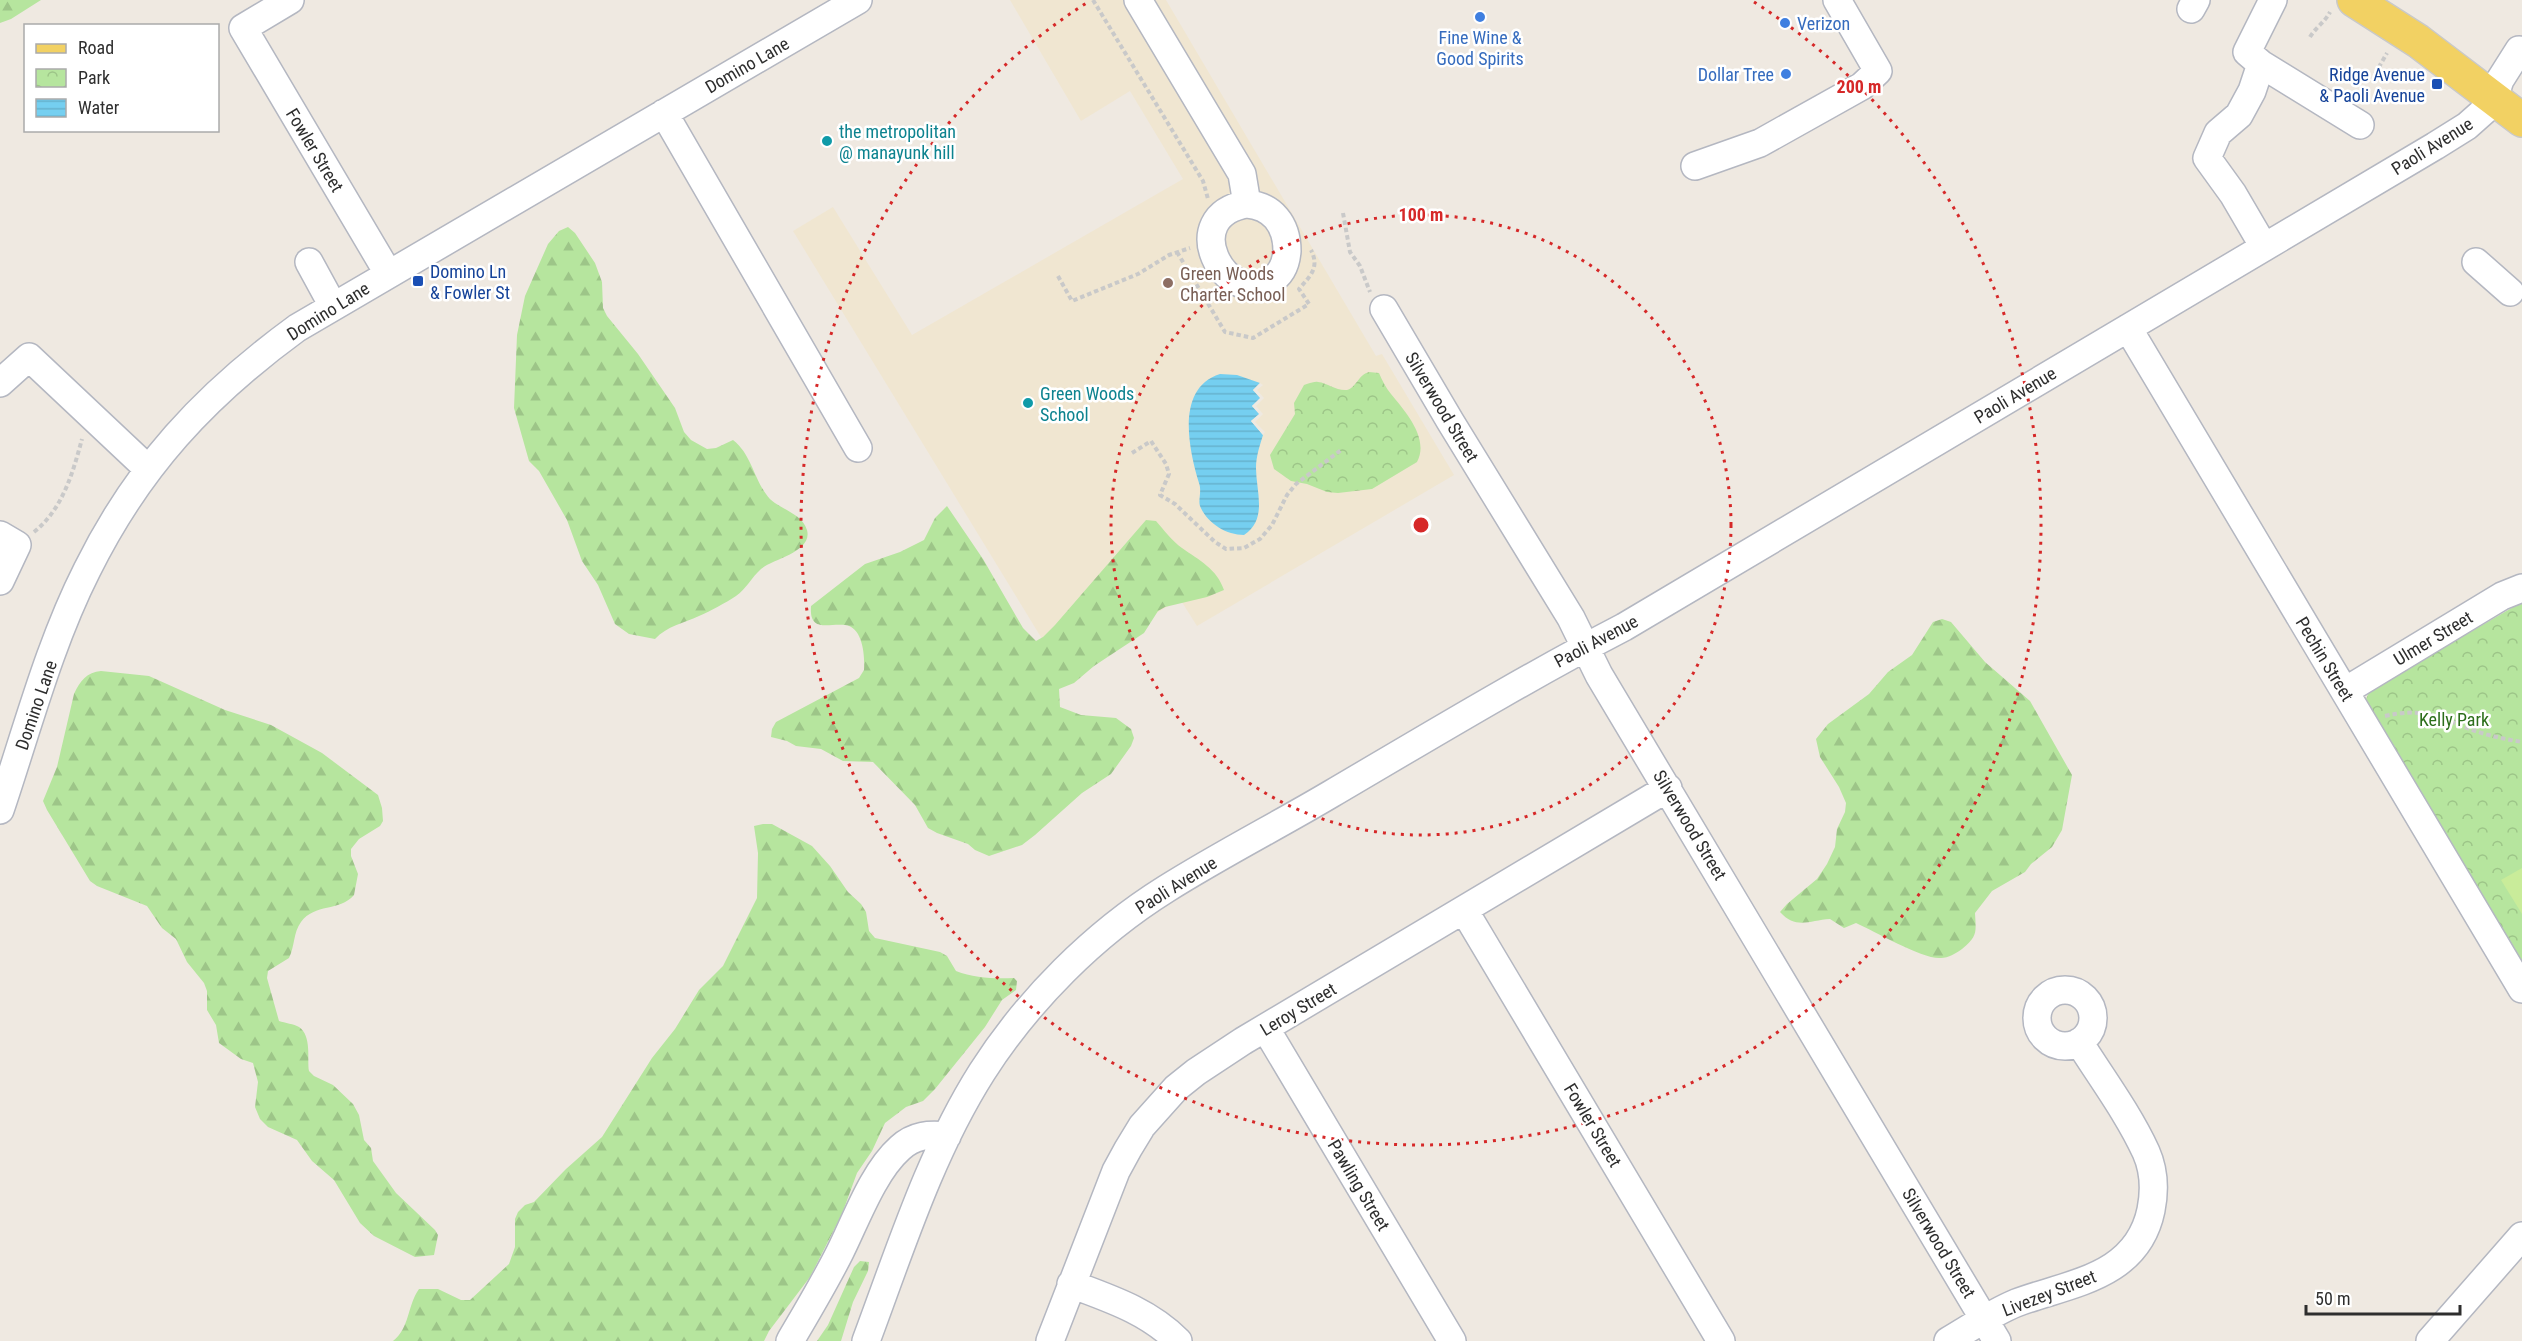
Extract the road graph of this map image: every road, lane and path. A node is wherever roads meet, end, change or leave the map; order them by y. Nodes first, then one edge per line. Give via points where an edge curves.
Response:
1 (290, 0) edge
2 (858, 0) edge
3 (1093, 0) edge
4 (1138, 0) edge
5 (1836, 0) edge
6 (2273, 0) edge
7 (2343, 6) edge
8 (2310, 37) dead end
9 (2519, 50) dead end
10 (2386, 54) dead end
11 (2261, 64) junction
12 (2375, 74) dead end
13 (2494, 98) junction
14 (664, 113) junction
15 (2522, 120) edge
16 (2360, 125) dead end
17 (1695, 166) dead end
18 (1247, 204) dead end
19 (1210, 207) dead end
20 (1343, 213) dead end
21 (1197, 246) dead end
22 (2264, 247) junction
23 (309, 262) dead end
24 (2476, 262) dead end
25 (388, 273) junction
26 (1058, 276) dead end
27 (2510, 292) dead end
28 (333, 306) junction
29 (1384, 309) joint
30 (2128, 328) junction
31 (0, 383) edge
32 (89, 414) junction
33 (858, 448) dead end
34 (1341, 450) dead end
35 (1132, 453) dead end
36 (148, 469) junction
37 (9, 540) edge
38 (0, 581) edge
39 (2522, 588) edge
40 (1586, 646) junction
41 (2345, 691) junction
42 (2382, 717) dead end
43 (2522, 742) edge
44 (1668, 788) junction
45 (1, 804) edge
46 (1464, 910) junction
47 (2522, 989) edge
48 (1266, 1029) junction
49 (2079, 1042) dead end
50 (947, 1136) junction
51 (2522, 1236) edge
52 (1071, 1284) junction
53 (1991, 1330) edge
54 (790, 1341) edge
55 (866, 1341) edge
56 (1050, 1341) edge
57 (1178, 1341) edge
58 (1452, 1341) edge
59 (1721, 1341) edge
60 (1948, 1341) edge
61 (2430, 1341) edge

1 - 25 street, Fowler Street via 243,28
2 - 14 street, Domino Lane
3 - 19 path via 1203,181
4 - 18 street via 1242,174
5 - 17 street via 1878,71 1862,86 1760,143
6 - 11 street via 2247,52
7 - 8 path
7 - 13 main road via 2418,41
9 - 13 street, Paoli Avenue
10 - 12 path
11 - 16 street
11 - 22 street via 2239,115 2218,133 2207,158 2234,194
13 - 15 main road
13 - 22 street, Paoli Avenue via 2467,126
14 - 25 street, Domino Lane
14 - 33 street
20 - 29 path via 1350,252 1372,295
21 - 26 path via 1072,301
22 - 30 street, Paoli Avenue
23 - 28 street
24 - 27 street
25 - 28 street, Domino Lane
28 - 36 street, Domino Lane via 237,374 182,428
29 - 40 street, Silverwood Street
30 - 40 street, Paoli Avenue
30 - 41 street, Pechin Street
31 - 32 street via 28,357
32 - 36 street
32 - 37 path via 69,485 41,526
34 - 35 path via 1296,484 1260,539 1245,548 1226,549 1160,495 1169,474 1151,441
36 - 45 street, Domino Lane via 124,503 86,572
37 - 38 street
39 - 41 street, Ulmer Street via 2502,596
40 - 44 street, Silverwood Street via 1599,675
40 - 50 street, Paoli Avenue via 1133,911 1074,962 1024,1016 983,1071
41 - 47 street, Pechin Street
42 - 43 path via 2429,713 2486,734
44 - 46 street, Leroy Street
44 - 53 street, Silverwood Street
46 - 48 street, Leroy Street
46 - 59 street, Fowler Street
48 - 52 street, Leroy Street via 1196,1072 1142,1126 1116,1171
48 - 58 street, Pawling Street
49 - 53 street, Livezey Street via 2146,1153 2154,1185 2150,1216 2133,1249 2104,1273 2014,1304
50 - 54 street via 920,1136 892,1156
50 - 55 street, Paoli Avenue
51 - 61 street
52 - 56 street, Leroy Street
52 - 57 street via 1133,1308
53 - 60 street, Livezey Street

